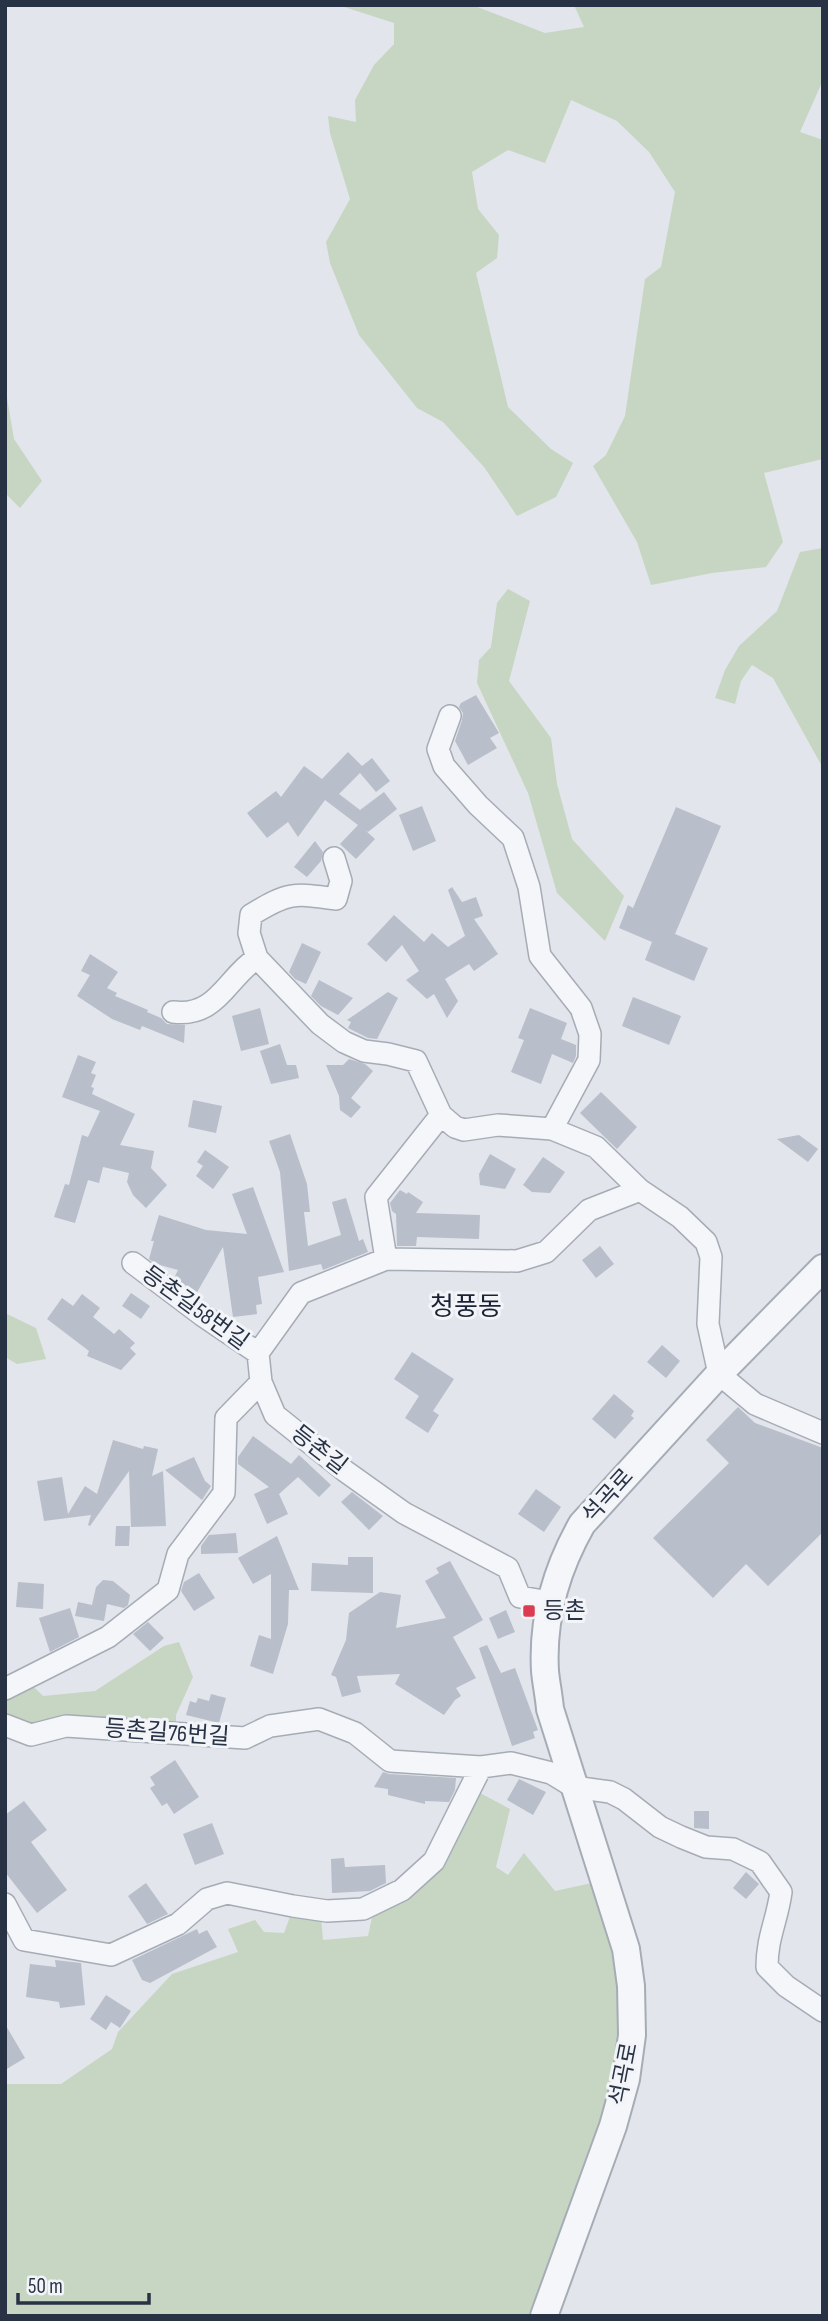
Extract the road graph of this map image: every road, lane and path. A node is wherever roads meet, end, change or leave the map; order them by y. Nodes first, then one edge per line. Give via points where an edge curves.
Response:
1 (450, 716) dead end
2 (334, 858) dead end
3 (257, 958) junction
4 (173, 1012) dead end
5 (441, 1115) junction
6 (552, 1129) junction
7 (640, 1190) junction
8 (386, 1259) junction
9 (133, 1263) dead end
10 (823, 1268) edge
11 (258, 1353) junction
12 (719, 1374) junction
13 (261, 1382) junction
14 (823, 1433) edge
15 (550, 1602) junction
16 (5, 1689) edge
17 (5, 1725) edge
18 (481, 1768) junction
19 (574, 1787) junction
20 (5, 1904) edge
21 (823, 2011) edge
22 (544, 2316) edge

1 - 6 street via 438,749 444,766 513,838 528,887 540,956 581,1008 590,1034 589,1060
2 - 3 street via 341,881 337,899 301,894 278,898 251,915 249,933
3 - 4 street via 208,1006 186,1014
3 - 5 street via 320,1024 344,1042 364,1051 416,1061
5 - 6 street via 464,1130 498,1125
5 - 8 street via 376,1197
6 - 7 street via 596,1147
7 - 8 street via 589,1210 546,1252 517,1261
7 - 12 street via 680,1217 706,1242 711,1257 708,1324
8 - 11 street via 301,1293
9 - 11 street, 등촌길58번길
10 - 12 street, 석곡로
11 - 13 street, 등촌길
12 - 14 street via 755,1404
12 - 15 street, 석곡로 via 582,1524
13 - 15 street, 등촌길 via 275,1415 345,1471 404,1513 508,1568 520,1597
13 - 16 street via 226,1418 224,1493 178,1555 167,1590 108,1637
15 - 19 street, 석곡로 via 545,1670 550,1709
17 - 18 street, 등촌길76번길 via 31,1735 66,1726 245,1738 270,1726 319,1719 355,1733 390,1761
18 - 19 street via 511,1763 551,1773
18 - 20 street via 434,1861 402,1890 363,1909 327,1911 227,1893 206,1899 178,1924 111,1955 24,1940
19 - 21 street via 610,1792 681,1837 706,1847 733,1849 760,1862 781,1892 768,1941 767,1967
19 - 22 street, 석곡로 via 626,1949 632,2035 613,2126

